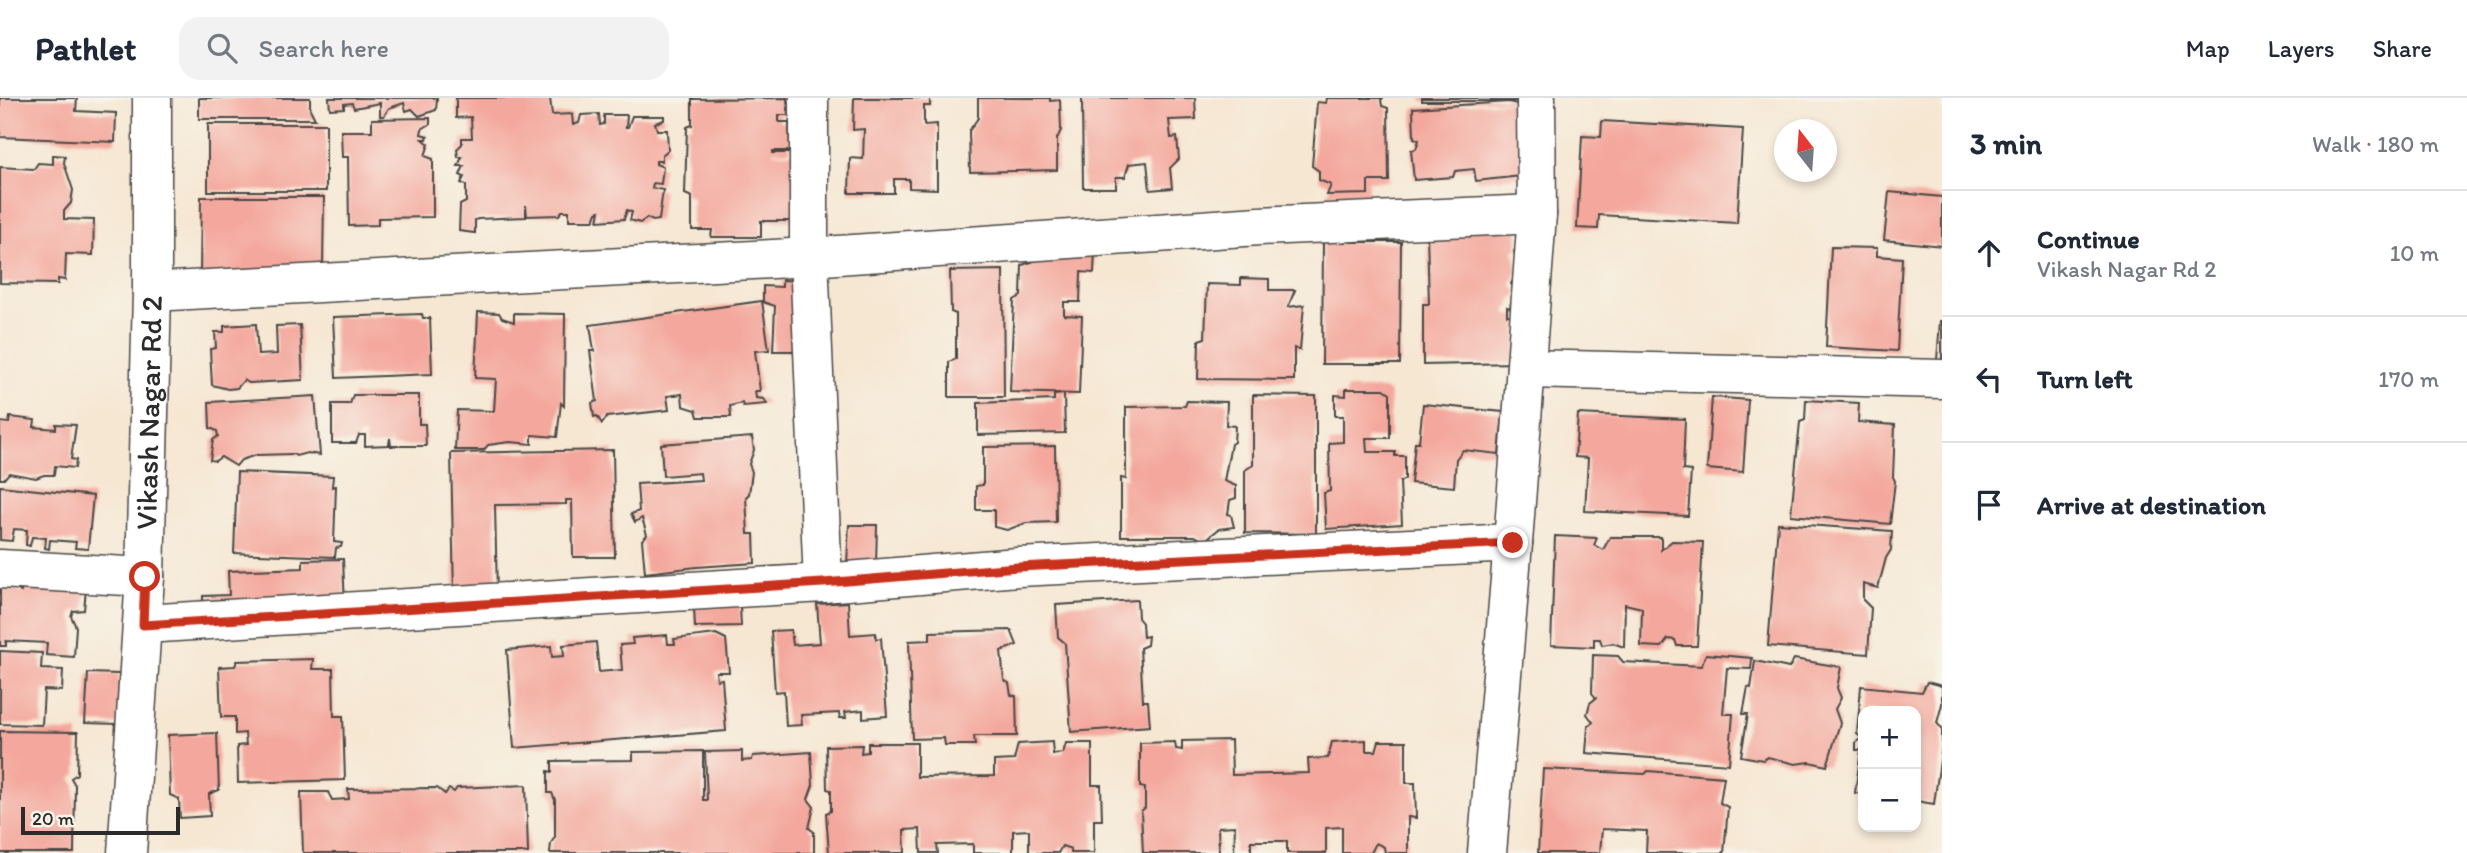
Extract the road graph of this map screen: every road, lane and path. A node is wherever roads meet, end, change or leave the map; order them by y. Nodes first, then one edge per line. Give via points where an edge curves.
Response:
1 (152, 98) edge
2 (809, 98) edge
3 (1536, 98) edge
4 (1537, 214) junction
5 (809, 257) junction
6 (152, 292) junction
7 (1526, 369) junction
8 (1942, 379) edge
9 (1513, 543) junction
10 (0, 569) edge
11 (145, 577) junction
12 (823, 583) junction
13 (143, 625) junction
14 (127, 853) edge
15 (1488, 853) edge

1 - 6 street, Vikash Nagar Rd 2
2 - 5 street
3 - 4 street
4 - 5 street via 1259,226
4 - 7 street
5 - 6 street
5 - 12 street
6 - 11 street, Vikash Nagar Rd 2
7 - 8 street
7 - 9 street
9 - 12 street via 1018,567
9 - 15 street
10 - 11 street
11 - 13 street, Vikash Nagar Rd 2
12 - 13 street
13 - 14 street, Vikash Nagar Rd 2

